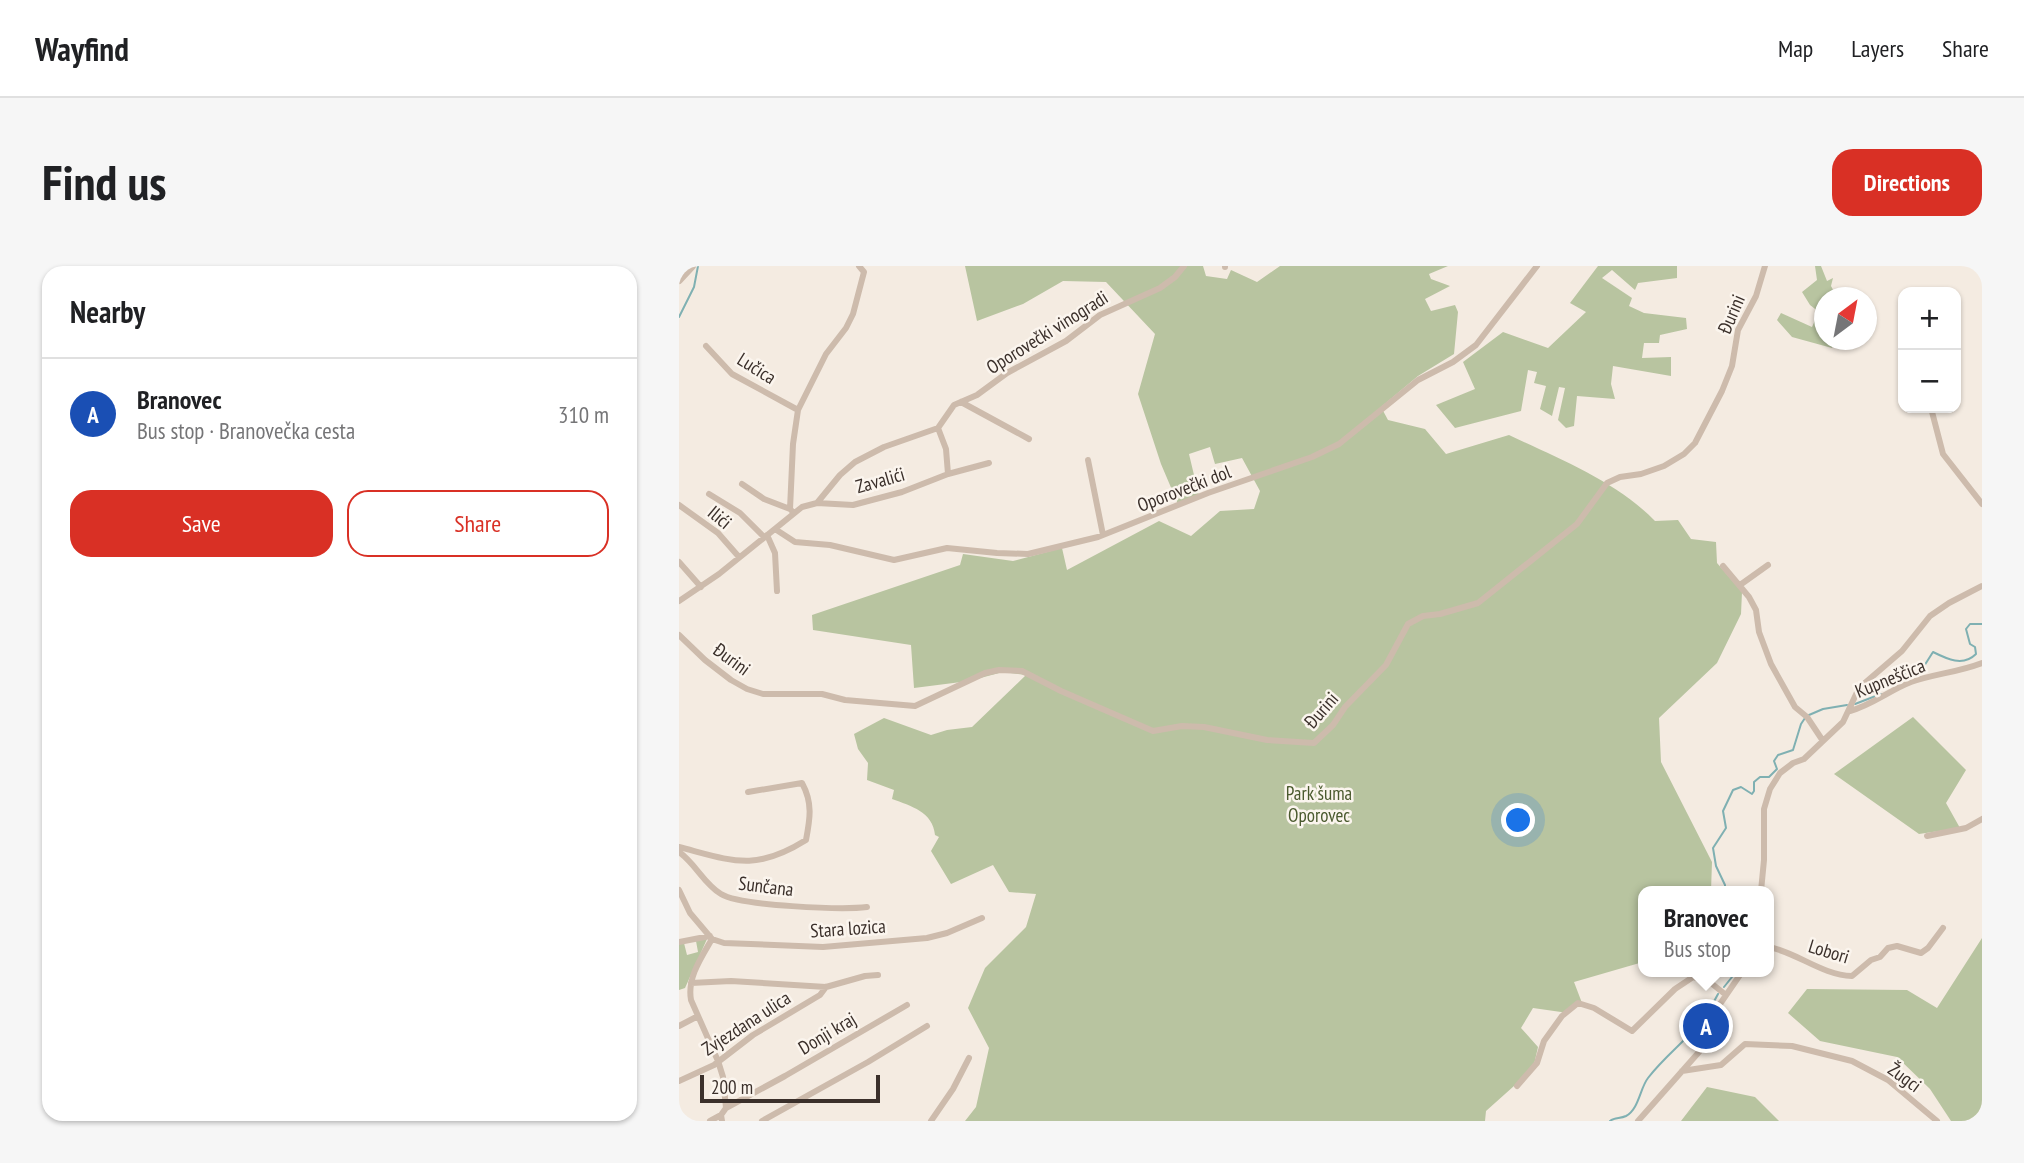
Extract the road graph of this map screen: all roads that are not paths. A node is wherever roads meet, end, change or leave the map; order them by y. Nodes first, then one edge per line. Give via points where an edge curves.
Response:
1 (692, 266) edge
2 (859, 266) edge
3 (1184, 266) edge
4 (1537, 266) edge
5 (1765, 266) edge
6 (679, 281) edge
7 (706, 346) dead end
8 (961, 402) junction
9 (798, 410) junction
10 (1932, 413) edge
11 (938, 428) junction
12 (1029, 439) dead end
13 (1088, 460) dead end
14 (989, 463) dead end
15 (949, 474) junction
16 (742, 484) dead end
17 (709, 494) dead end
18 (817, 503) junction
19 (1982, 504) edge
20 (679, 505) edge
21 (792, 510) junction
22 (775, 529) junction
23 (1103, 535) junction
24 (766, 536) junction
25 (739, 557) junction
26 (679, 562) edge
27 (1768, 565) dead end
28 (1723, 566) dead end
29 (1740, 584) junction
30 (1982, 586) edge
31 (701, 587) junction
32 (777, 592) dead end
33 (679, 601) edge
34 (679, 635) edge
35 (1982, 663) edge
36 (1851, 707) junction
37 (1823, 741) junction
38 (748, 792) dead end
39 (1982, 819) edge
40 (1927, 836) dead end
41 (679, 849) edge
42 (1761, 886) edge
43 (679, 890) edge
44 (867, 907) dead end
45 (982, 918) dead end
46 (1943, 928) dead end
47 (711, 937) junction
48 (679, 942) edge
49 (1774, 949) edge
50 (878, 975) dead end
51 (1739, 977) edge
52 (691, 983) junction
53 (826, 987) junction
54 (1726, 995) junction
55 (907, 1005) dead end
56 (698, 1016) junction
57 (679, 1026) edge
58 (927, 1026) dead end
59 (969, 1058) dead end
60 (718, 1061) junction
61 (1682, 1071) junction
62 (679, 1081) edge
63 (1517, 1086) dead end
64 (726, 1108) junction
65 (721, 1118) edge
66 (710, 1121) edge
67 (762, 1121) edge
68 (931, 1121) edge
69 (1637, 1121) edge
70 (1937, 1121) edge

1 - 6 street
2 - 9 street via 864,272 853,314 826,354
3 - 8 street, Oporovečki vinogradi via 1160,288 1100,315 1066,341
4 - 23 street, Oporovečki dol via 1476,345 1418,380 1339,444
5 - 34 street, Đurini via 1738,330 1732,366 1695,443 1664,466 1607,483 1577,524 1478,603 1413,619 1386,665 1314,743 1266,740 1204,727 1153,731 1022,671 985,673 915,706 822,694 763,694 731,680
7 - 9 street, Lučica via 732,374
8 - 11 street, Oporovečki vinogradi via 951,407
8 - 12 street
9 - 21 street
10 - 19 street via 1943,454
11 - 15 street
11 - 18 street, Oporovečki vinogradi via 855,463
13 - 23 street
14 - 15 street, Zavalići
15 - 18 street, Zavalići via 853,505
16 - 21 street
17 - 24 street
18 - 21 street
20 - 25 street, Ilići via 718,533
21 - 22 street
22 - 23 street, Oporovečki dol via 795,542 894,560 947,548 1028,554
22 - 24 street
24 - 25 street
24 - 32 street via 775,553
25 - 31 street
26 - 31 street
27 - 29 street
28 - 29 street
29 - 37 street via 1756,610 1770,664 1795,707
30 - 36 street via 1930,617 1902,651 1859,688
31 - 33 street
35 - 36 street, Kupneščica via 1910,682
36 - 37 street
37 - 42 street via 1780,773 1770,789 1764,809
38 - 41 street via 802,783 811,810 806,840 786,853 749,862
39 - 40 street via 1966,828
41 - 44 street, Sunčana via 714,889 728,898
43 - 47 street via 690,913
45 - 47 street, Stara lozica via 927,938 823,947 724,943
46 - 49 street, Lobori via 1921,953 1888,948 1852,976
47 - 48 street, Stara lozica
47 - 52 street
50 - 53 street
51 - 54 street
52 - 53 street
52 - 56 street via 691,1000
53 - 60 street, Zvjezdana ulica
54 - 61 street via 1699,1052
54 - 63 street via 1693,977 1632,1031 1578,1003 1562,1016 1544,1041 1537,1063
55 - 64 street, Donji kraj
56 - 57 street
56 - 60 street
58 - 67 street
59 - 68 street
60 - 62 street, Zvjezdana ulica
60 - 64 street
61 - 69 street
61 - 70 street, Žugci via 1721,1065 1745,1044 1812,1050 1852,1061 1888,1080
64 - 65 street
65 - 66 street

